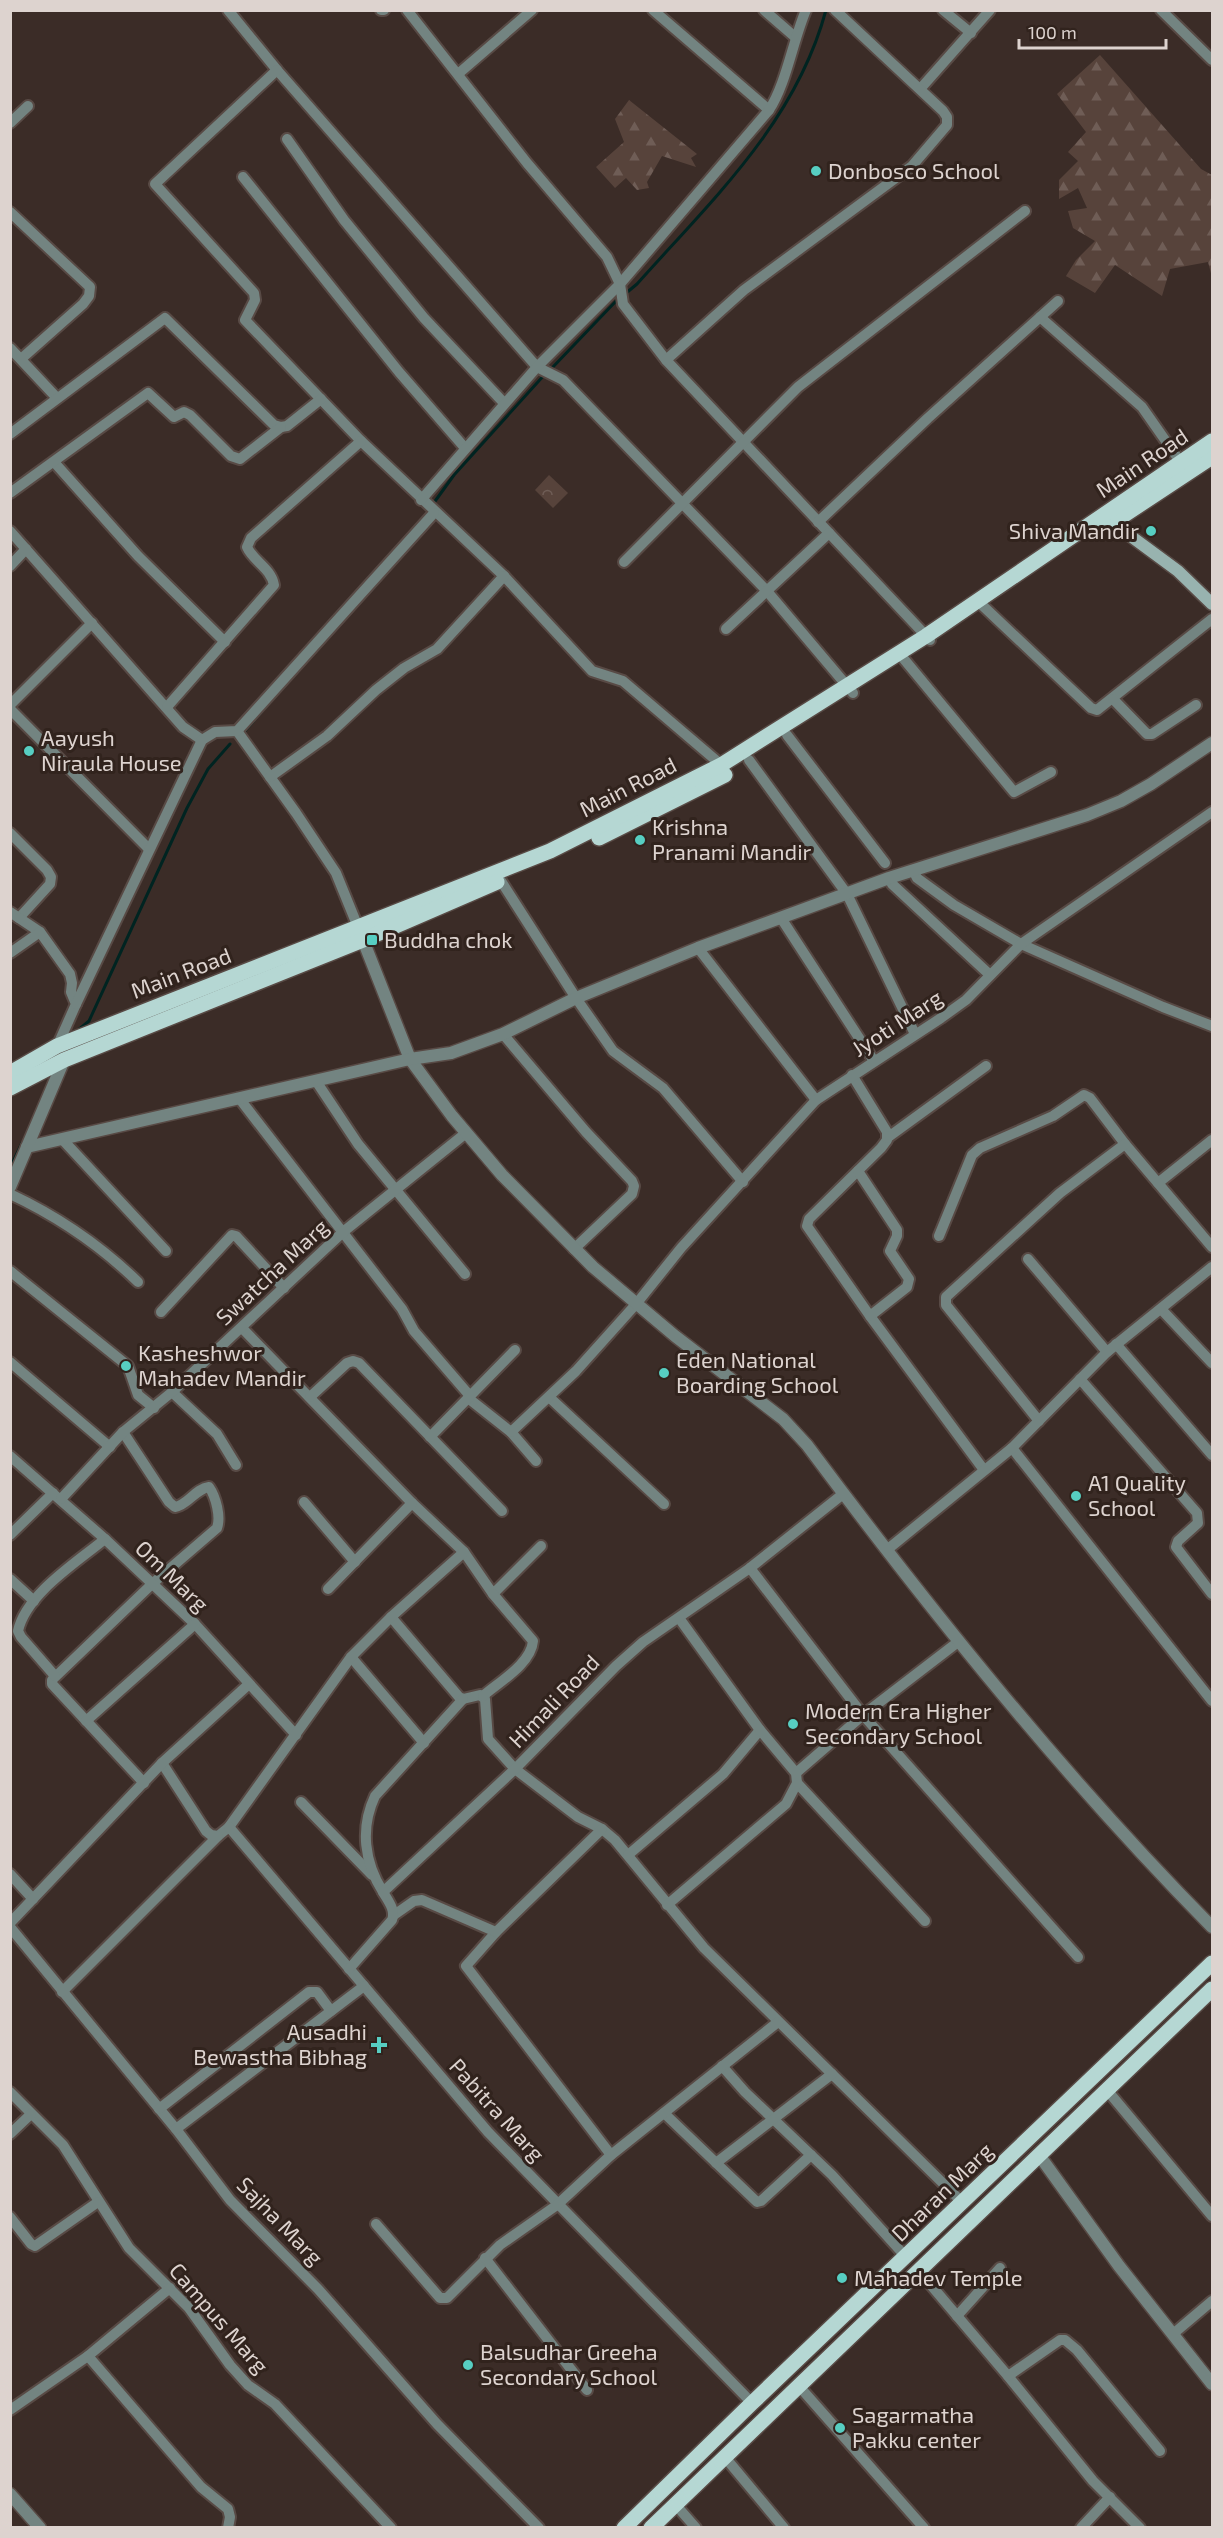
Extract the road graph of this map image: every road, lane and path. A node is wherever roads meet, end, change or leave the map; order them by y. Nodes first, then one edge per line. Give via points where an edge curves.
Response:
1 (228, 10) edge
2 (406, 10) edge
3 (532, 10) edge
4 (653, 10) edge
5 (764, 10) edge
6 (806, 10) edge
7 (835, 10) edge
8 (943, 10) edge
9 (990, 10) edge
10 (1161, 10) edge
11 (971, 33) junction
12 (795, 37) junction
13 (1212, 60) edge
14 (277, 70) junction
15 (458, 74) junction
16 (921, 88) junction
17 (28, 106) dead end
18 (769, 110) junction
19 (10, 123) edge
20 (287, 139) dead end
21 (243, 177) dead end
22 (1025, 211) dead end
23 (10, 212) edge
24 (620, 284) junction
25 (1058, 301) dead end
26 (1040, 317) junction
27 (10, 348) edge
28 (21, 359) junction
29 (666, 360) junction
30 (537, 367) junction
31 (57, 398) junction
32 (321, 399) junction
33 (504, 404) junction
34 (281, 427) junction
35 (10, 434) edge
36 (361, 441) junction
37 (1212, 441) edge
38 (743, 444) junction
39 (465, 448) junction
40 (1212, 457) edge
41 (54, 462) junction
42 (1185, 469) junction
43 (10, 493) edge
44 (421, 500) junction
45 (682, 503) junction
46 (434, 513) junction
47 (818, 522) junction
48 (1113, 523) junction
49 (10, 531) edge
50 (829, 533) junction
51 (26, 549) junction
52 (624, 562) dead end
53 (10, 566) edge
54 (504, 576) junction
55 (766, 591) junction
56 (1212, 604) edge
57 (982, 605) junction
58 (1212, 619) edge
59 (92, 623) junction
60 (726, 629) dead end
61 (928, 638) junction
62 (225, 642) junction
63 (903, 658) junction
64 (850, 689) junction
65 (1113, 699) junction
66 (1196, 705) dead end
67 (10, 707) edge
68 (167, 707) junction
69 (237, 731) junction
70 (787, 735) junction
71 (202, 740) junction
72 (1212, 743) edge
73 (750, 760) junction
74 (725, 769) junction
75 (1051, 772) dead end
76 (270, 777) junction
77 (1212, 812) edge
78 (10, 833) edge
79 (149, 849) junction
80 (885, 863) dead end
81 (913, 870) junction
82 (889, 878) junction
83 (501, 881) junction
84 (847, 894) junction
85 (15, 915) edge
86 (781, 918) junction
87 (40, 932) junction
88 (361, 934) junction
89 (1021, 944) junction
90 (698, 948) junction
91 (10, 953) edge
92 (990, 975) junction
93 (576, 998) junction
94 (76, 1004) junction
95 (1212, 1026) edge
96 (503, 1034) junction
97 (915, 1034) junction
98 (61, 1053) junction
99 (410, 1059) junction
100 (874, 1061) junction
101 (986, 1066) dead end
102 (10, 1073) edge
103 (852, 1075) junction
104 (316, 1080) junction
105 (10, 1088) edge
106 (239, 1098) junction
107 (816, 1100) junction
108 (466, 1133) junction
109 (887, 1138) junction
110 (62, 1139) junction
111 (1212, 1140) edge
112 (1125, 1144) junction
113 (27, 1147) junction
114 (858, 1171) junction
115 (743, 1182) junction
116 (1158, 1183) junction
117 (10, 1187) edge
118 (395, 1190) junction
119 (10, 1194) edge
120 (344, 1232) junction
121 (939, 1236) dead end
122 (1212, 1247) edge
123 (574, 1249) junction
124 (166, 1251) dead end
125 (1028, 1258) dead end
126 (1212, 1267) edge
127 (10, 1271) edge
128 (465, 1274) dead end
129 (138, 1282) dead end
130 (284, 1288) junction
131 (637, 1303) junction
132 (1161, 1309) junction
133 (162, 1312) dead end
134 (870, 1316) junction
135 (242, 1328) junction
136 (1116, 1344) junction
137 (515, 1350) dead end
138 (1107, 1352) junction
139 (10, 1362) edge
140 (1212, 1363) edge
141 (1080, 1379) junction
142 (172, 1392) junction
143 (310, 1397) junction
144 (469, 1397) junction
145 (549, 1397) junction
146 (154, 1408) junction
147 (1039, 1421) junction
148 (123, 1432) junction
149 (511, 1432) junction
150 (430, 1437) junction
151 (110, 1447) junction
152 (1012, 1448) junction
153 (1212, 1455) edge
154 (11, 1457) edge
155 (536, 1461) dead end
156 (236, 1465) dead end
157 (984, 1470) junction
158 (843, 1494) junction
159 (57, 1496) junction
160 (304, 1502) dead end
161 (412, 1503) junction
162 (664, 1504) dead end
163 (502, 1511) dead end
164 (10, 1535) edge
165 (105, 1539) junction
166 (541, 1546) dead end
167 (888, 1550) junction
168 (464, 1552) junction
169 (355, 1562) junction
170 (750, 1568) junction
171 (10, 1579) edge
172 (152, 1584) junction
173 (328, 1589) dead end
174 (493, 1594) junction
175 (1212, 1594) edge
176 (34, 1601) junction
177 (391, 1617) junction
178 (679, 1618) junction
179 (195, 1624) junction
180 (958, 1642) junction
181 (351, 1657) junction
182 (54, 1676) junction
183 (249, 1684) junction
184 (483, 1696) junction
185 (463, 1699) junction
186 (1212, 1701) edge
187 (863, 1715) junction
188 (86, 1721) junction
189 (760, 1730) junction
190 (296, 1735) junction
191 (424, 1743) junction
192 (162, 1763) junction
193 (515, 1769) junction
194 (796, 1778) junction
195 (144, 1783) junction
196 (301, 1802) dead end
197 (229, 1827) junction
198 (602, 1830) junction
199 (218, 1836) junction
200 (628, 1855) junction
201 (10, 1874) edge
202 (372, 1875) junction
203 (383, 1892) junction
204 (33, 1899) junction
205 (667, 1905) junction
206 (394, 1915) junction
207 (925, 1921) dead end
208 (10, 1925) edge
209 (1212, 1928) edge
210 (496, 1932) junction
211 (1078, 1957) dead end
212 (1212, 1963) edge
213 (349, 1969) junction
214 (364, 1986) junction
215 (1212, 1989) edge
216 (62, 1992) junction
217 (331, 2011) junction
218 (778, 2022) junction
219 (722, 2066) junction
220 (832, 2074) junction
221 (1107, 2090) junction
222 (10, 2092) edge
223 (159, 2109) junction
224 (664, 2113) junction
225 (31, 2114) junction
226 (774, 2118) junction
227 (176, 2129) junction
228 (10, 2134) edge
229 (611, 2155) junction
230 (811, 2155) junction
231 (1039, 2155) junction
232 (716, 2163) junction
233 (98, 2202) junction
234 (963, 2202) junction
235 (557, 2205) junction
236 (1212, 2216) edge
237 (10, 2217) edge
238 (376, 2224) dead end
239 (20, 2229) junction
240 (10, 2237) edge
241 (906, 2257) junction
242 (485, 2258) junction
243 (1000, 2268) dead end
244 (919, 2271) junction
245 (170, 2288) junction
246 (1212, 2301) edge
247 (957, 2316) junction
248 (1173, 2334) junction
249 (88, 2356) junction
250 (1008, 2376) junction
251 (1212, 2384) edge
252 (798, 2385) junction
253 (587, 2390) dead end
254 (752, 2403) junction
255 (10, 2410) edge
256 (1160, 2451) dead end
257 (724, 2456) junction
258 (10, 2494) edge
259 (1110, 2497) junction
260 (675, 2504) junction
261 (227, 2527) edge
262 (40, 2528) edge
263 (392, 2528) edge
264 (539, 2528) edge
265 (624, 2528) edge
266 (651, 2528) edge
267 (696, 2528) edge
268 (784, 2528) edge
269 (924, 2528) edge
270 (1081, 2528) edge
271 (1140, 2528) edge

1 - 14 street
2 - 15 street
3 - 15 street
4 - 18 street
5 - 12 street
6 - 12 street
7 - 16 street
8 - 11 street
9 - 11 street
10 - 13 street
11 - 16 street
12 - 18 street via 776,100
14 - 30 street
14 - 32 street via 155,184 254,293 255,300 245,320
15 - 24 street via 607,257
16 - 29 street via 944,111 947,125 912,166 744,290
17 - 19 street
18 - 24 street
20 - 33 street via 344,220 424,318
21 - 39 street
22 - 38 street via 798,387
23 - 28 street via 90,287 83,304
24 - 29 street via 623,304
24 - 30 street
25 - 26 street
26 - 42 street via 1142,407
26 - 47 street
27 - 28 street
28 - 31 street
29 - 38 street
30 - 33 street
30 - 45 street via 560,377
31 - 34 street via 165,318 274,425
31 - 35 street
32 - 34 street
32 - 36 street
33 - 39 street
34 - 41 street via 240,459 231,456 190,415 184,412 174,417 148,393
36 - 44 street
36 - 62 street via 251,538 250,554 273,578 274,585
37 - 42 main road, Main Road
38 - 45 street
38 - 47 street
39 - 44 street
40 - 42 main road, Main Road
41 - 43 street
41 - 62 street via 138,556
42 - 48 main road, Main Road
42 - 61 main road, Main Road
44 - 46 street
45 - 52 street
45 - 55 street
46 - 54 street
46 - 69 street
47 - 50 street
48 - 56 main road via 1178,571
48 - 57 main road, Main Road
49 - 51 street
50 - 55 street
50 - 61 street
51 - 53 street
51 - 59 street
54 - 74 street via 592,672 623,681
54 - 76 street via 437,649 404,668 327,736
55 - 60 street
55 - 64 street
57 - 61 main road, Main Road
57 - 65 street via 1091,708 1097,710
58 - 65 street
59 - 67 street
59 - 68 street
61 - 63 main road, Main Road
61 - 64 main road, Main Road
62 - 68 street
63 - 64 main road, Main Road
63 - 75 street via 1014,792
64 - 70 main road, Main Road
64 - 74 main road, Main Road
65 - 66 street via 1147,734
67 - 79 street
68 - 71 street via 183,727
69 - 71 street via 215,732
69 - 76 street
70 - 73 main road, Main Road
70 - 80 street
71 - 79 street
72 - 81 street via 1121,801
73 - 74 main road, Main Road
73 - 84 street
74 - 83 main road, Main Road via 630,824
74 - 88 main road, Main Road
76 - 88 street via 336,873
77 - 89 street, Jyoti Marg
78 - 85 street via 51,877 50,884
79 - 94 street
81 - 82 street
81 - 89 street via 917,878 954,905
82 - 84 street
82 - 92 street
83 - 88 main road, Main Road
83 - 93 street
84 - 86 street
84 - 97 street
85 - 87 street
86 - 90 street
86 - 100 street
87 - 91 street
87 - 94 street via 70,974
88 - 98 main road, Main Road
88 - 99 street
89 - 92 street, Jyoti Marg
89 - 95 street
90 - 93 street
90 - 107 street
92 - 97 street, Jyoti Marg via 966,1000
93 - 96 street
93 - 115 street via 613,1051 663,1088
94 - 98 street
96 - 99 street via 451,1053
96 - 123 street via 634,1186 632,1194
97 - 100 street, Jyoti Marg
98 - 102 main road, Main Road
98 - 105 main road, Main Road via 47,1069
98 - 113 street
99 - 104 street
99 - 108 street
100 - 103 street, Jyoti Marg
101 - 109 street
103 - 107 street, Jyoti Marg
103 - 109 street
104 - 106 street
104 - 118 street via 358,1144
106 - 110 street
106 - 120 street
107 - 115 street, Jyoti Marg
108 - 118 street, Swatcha Marg
108 - 123 street
109 - 114 street
110 - 113 street
110 - 124 street
111 - 116 street
112 - 116 street
112 - 121 street via 1090,1098 1082,1095 1053,1116 972,1155
112 - 147 street via 1060,1193 945,1297 946,1305
113 - 117 street
114 - 134 street via 897,1230 890,1251 909,1280 907,1287
114 - 134 street via 807,1223
115 - 131 street, Jyoti Marg via 681,1248
116 - 122 street
118 - 120 street, Swatcha Marg
118 - 128 street
119 - 129 street via 53,1216
120 - 130 street, Swatcha Marg
120 - 144 street via 414,1331
123 - 131 street
125 - 138 street
126 - 132 street
127 - 146 street via 124,1362 138,1395
130 - 133 street via 232,1235
130 - 135 street, Swatcha Marg
131 - 145 street, Jyoti Marg
131 - 158 street via 783,1419
132 - 136 street
132 - 140 street
134 - 157 street
135 - 142 street, Swatcha Marg
135 - 143 street
136 - 138 street
136 - 153 street
137 - 144 street
138 - 141 street
139 - 151 street
141 - 147 street
141 - 175 street via 1197,1513 1198,1523 1176,1546
142 - 146 street, Swatcha Marg
142 - 156 street via 217,1434
143 - 150 street via 347,1363 356,1362
143 - 161 street
144 - 149 street
144 - 150 street
145 - 149 street, Jyoti Marg
145 - 162 street
146 - 148 street, Swatcha Marg
147 - 152 street
148 - 151 street, Swatcha Marg
148 - 172 street via 174,1507 209,1487 220,1521 217,1528
149 - 155 street
150 - 163 street
151 - 159 street, Swatcha Marg
152 - 157 street
152 - 186 street
154 - 159 street, Om Marg
157 - 167 street
158 - 167 street
158 - 170 street, Himali Road
159 - 164 street, Swatcha Marg
159 - 165 street, Om Marg
160 - 169 street
161 - 168 street
161 - 169 street
165 - 172 street, Om Marg
165 - 176 street
166 - 174 street
167 - 180 street
168 - 174 street
168 - 177 street
169 - 173 street
170 - 178 street, Himali Road
170 - 187 street
171 - 176 street
172 - 179 street, Om Marg
172 - 182 street
174 - 184 street via 533,1641 524,1660
176 - 182 street via 18,1631
177 - 181 street
177 - 185 street
178 - 189 street
178 - 193 street, Himali Road via 616,1666
179 - 183 street, Om Marg
179 - 188 street
180 - 187 street
180 - 209 street via 1140,1854
181 - 190 street
181 - 191 street
182 - 188 street via 52,1684
183 - 190 street, Om Marg
183 - 192 street
184 - 185 street
184 - 193 street via 487,1703 488,1739
185 - 191 street
187 - 194 street
187 - 211 street
188 - 195 street
189 - 194 street
189 - 200 street via 723,1774
190 - 197 street
191 - 202 street via 375,1796 367,1812 365,1845
192 - 195 street
192 - 199 street via 206,1831
193 - 198 street via 578,1817
193 - 203 street, Himali Road
194 - 205 street via 786,1804
194 - 207 street
195 - 204 street
196 - 202 street
197 - 199 street
197 - 213 street, Pabitra Marg
198 - 200 street
198 - 210 street
199 - 216 street
200 - 205 street
201 - 204 street
202 - 203 street
203 - 206 street
204 - 208 street
205 - 218 street
206 - 210 street via 414,1900 422,1899
206 - 213 street
208 - 216 street, Sajha Marg
210 - 229 street via 466,1968
212 - 234 main road, Dharan Marg
213 - 214 street, Pabitra Marg
214 - 217 street
214 - 235 street, Pabitra Marg via 488,2132
215 - 221 main road, Dharan Marg
216 - 223 street, Sajha Marg
217 - 223 street via 317,1992 309,1992
217 - 227 street
218 - 219 street
218 - 220 street
219 - 224 street
219 - 226 street
220 - 226 street
220 - 234 street
221 - 231 main road, Dharan Marg
221 - 236 street
222 - 225 street, Campus Marg
223 - 227 street, Sajha Marg
224 - 229 street
224 - 232 street
225 - 228 street
225 - 233 street, Campus Marg via 63,2145
226 - 230 street
226 - 232 street
227 - 264 street, Sajha Marg via 230,2200 318,2289 437,2424
229 - 235 street
230 - 232 street via 759,2202
230 - 241 street
231 - 244 main road, Dharan Marg
231 - 248 street
233 - 239 street via 35,2246
233 - 245 street, Campus Marg via 129,2248
234 - 241 main road, Dharan Marg
235 - 242 street
235 - 254 street, Pabitra Marg
237 - 239 street
238 - 242 street via 440,2298 447,2298
239 - 240 street
241 - 254 main road, Dharan Marg
242 - 253 street
243 - 247 street
244 - 247 street
244 - 252 main road, Dharan Marg
245 - 249 street
245 - 263 street, Campus Marg via 248,2385 275,2404
246 - 248 street
247 - 250 street
248 - 251 street
249 - 255 street
249 - 261 street via 201,2487 228,2509
250 - 256 street via 1065,2340
250 - 259 street
252 - 257 main road, Dharan Marg
252 - 269 street
254 - 265 main road, Dharan Marg
257 - 260 main road, Dharan Marg
257 - 268 street
258 - 262 street
259 - 270 street
259 - 271 street
260 - 266 main road, Dharan Marg
260 - 267 street

